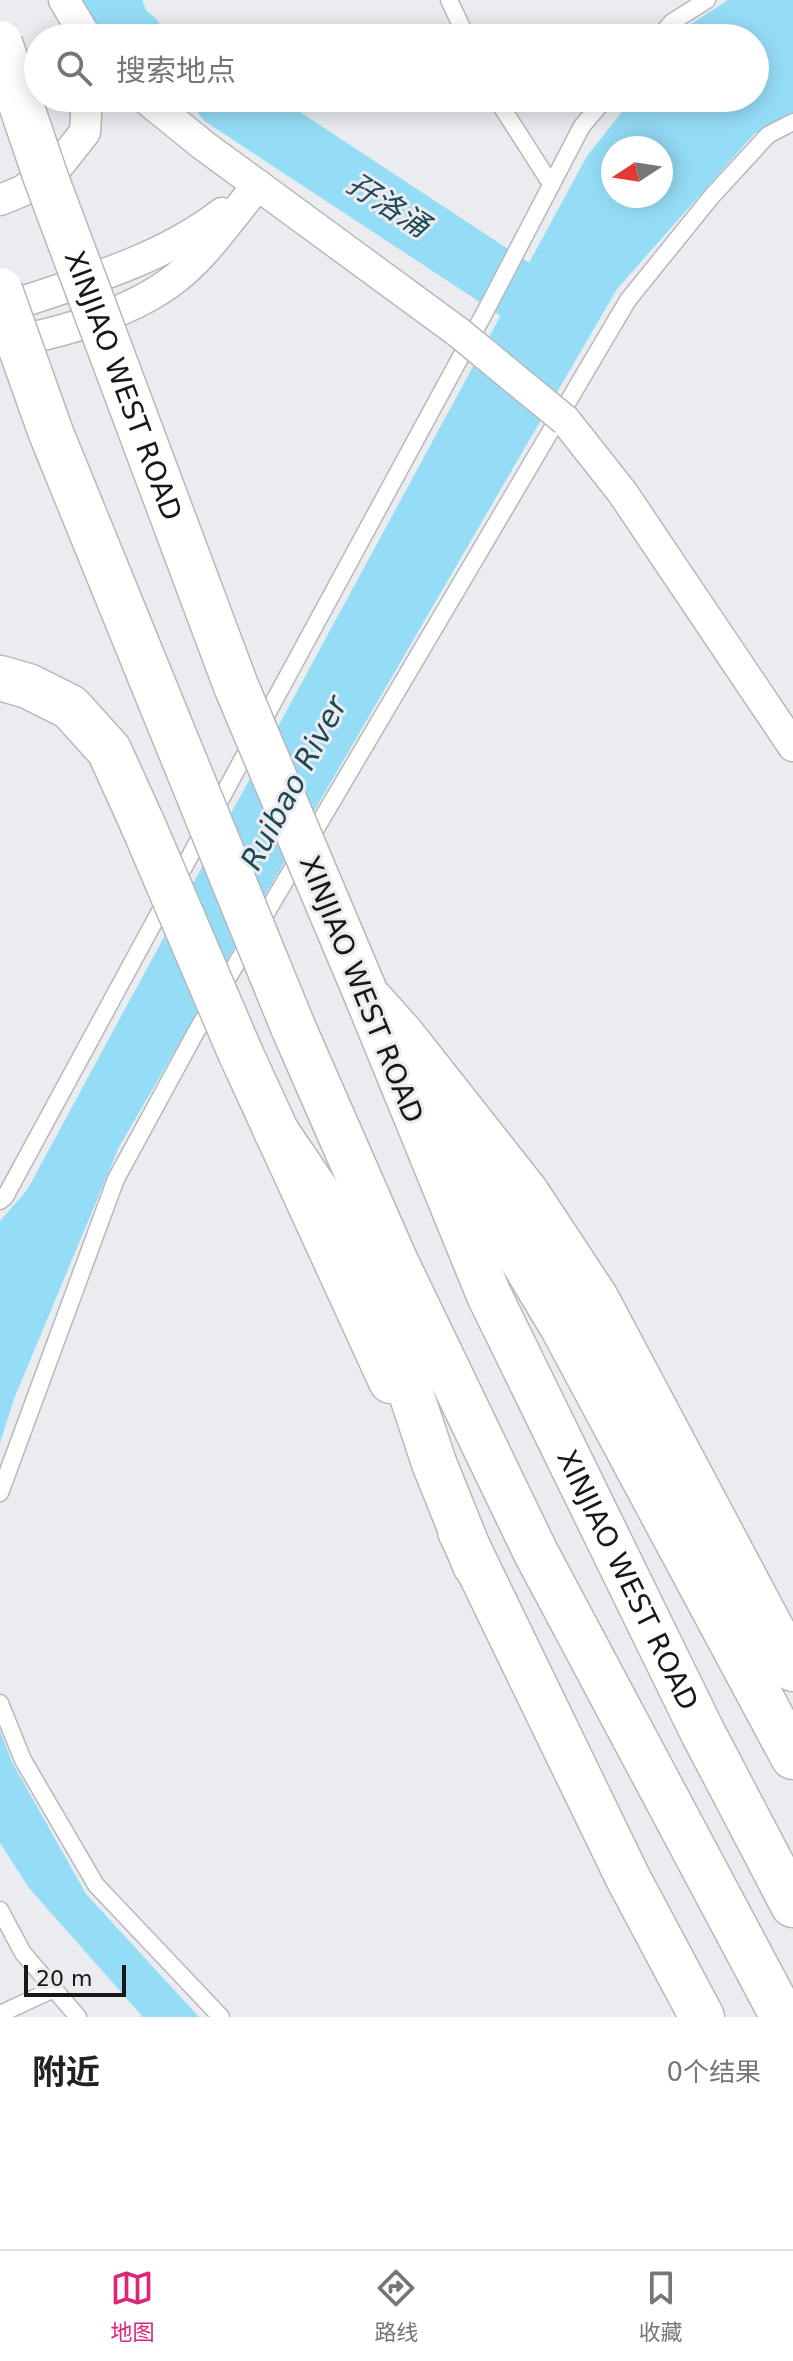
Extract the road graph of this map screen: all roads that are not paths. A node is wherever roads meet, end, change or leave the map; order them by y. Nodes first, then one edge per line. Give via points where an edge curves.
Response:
1 (449, 0) edge
2 (707, 0) edge
3 (65, 1) edge
4 (71, 24) edge
5 (79, 24) edge
6 (460, 24) edge
7 (670, 24) edge
8 (0, 43) edge
9 (24, 111) edge
10 (24, 112) edge
11 (86, 112) edge
12 (162, 112) edge
13 (505, 112) edge
14 (594, 112) edge
15 (793, 122) edge
16 (551, 184) junction
17 (258, 185) junction
18 (0, 200) edge
19 (0, 290) edge
20 (0, 309) edge
21 (0, 344) edge
22 (14, 682) edge
23 (793, 746) edge
24 (366, 994) junction
25 (293, 1027) junction
26 (276, 1131) junction
27 (0, 1201) edge
28 (369, 1269) junction
29 (472, 1421) junction
30 (0, 1493) edge
31 (475, 1565) junction
32 (773, 1676) edge
33 (0, 1703) edge
34 (793, 1757) edge
35 (793, 1905) edge
36 (0, 1910) edge
37 (54, 1989) junction
38 (0, 2014) edge
39 (78, 2017) edge
40 (221, 2017) edge
41 (702, 2017) edge
42 (783, 2017) edge

1 - 6 lane
2 - 7 lane
3 - 4 street
3 - 5 street
8 - 9 main road, XINJIAO WEST ROAD, bridge
10 - 24 main road, XINJIAO WEST ROAD, bridge via 236,686
11 - 18 street via 85,132 59,165
12 - 17 street
13 - 16 lane
14 - 16 lane
15 - 30 lane via 768,135 628,300 196,1032 116,1179
16 - 27 lane
17 - 20 street via 200,230 159,251
17 - 21 street via 169,284 116,311 48,335
17 - 23 street, bridge via 458,332 565,420 622,492
19 - 25 main road, bridge via 51,433
22 - 26 main road, bridge via 70,707 109,750
24 - 32 main road
24 - 35 main road, XINJIAO WEST ROAD via 489,1295
25 - 28 main road
25 - 29 main road
26 - 28 main road
26 - 31 main road
28 - 29 main road
28 - 31 main road via 434,1463
29 - 42 main road via 542,1565
31 - 41 main road
32 - 34 main road
33 - 40 lane via 23,1760 96,1885
36 - 37 lane via 23,1953
37 - 38 lane
37 - 39 lane

